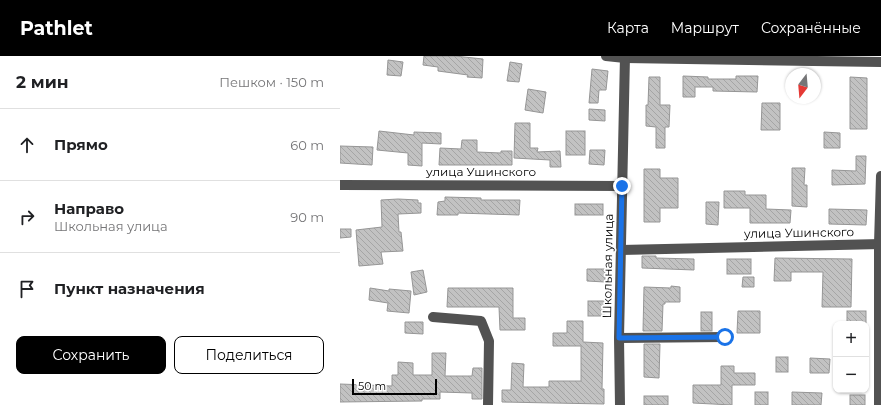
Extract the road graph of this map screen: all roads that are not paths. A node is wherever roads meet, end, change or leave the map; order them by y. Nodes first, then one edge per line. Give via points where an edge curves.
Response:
1 (606, 56) edge
2 (625, 57) edge
3 (881, 62) edge
4 (881, 176) edge
5 (340, 185) edge
6 (622, 186) junction
7 (880, 244) edge
8 (622, 250) junction
9 (433, 317) dead end
10 (725, 337) dead end
11 (619, 338) junction
12 (488, 405) edge
13 (620, 405) edge
14 (879, 405) edge

1 - 2 street
2 - 3 street
2 - 6 street, Школьная улица
4 - 7 street
5 - 6 street, улица Ушинского
6 - 8 street, Школьная улица
7 - 8 street, улица Ушинского
7 - 14 street
8 - 11 street, Школьная улица
9 - 12 street via 481,322 489,341
10 - 11 street
11 - 13 street, Школьная улица

